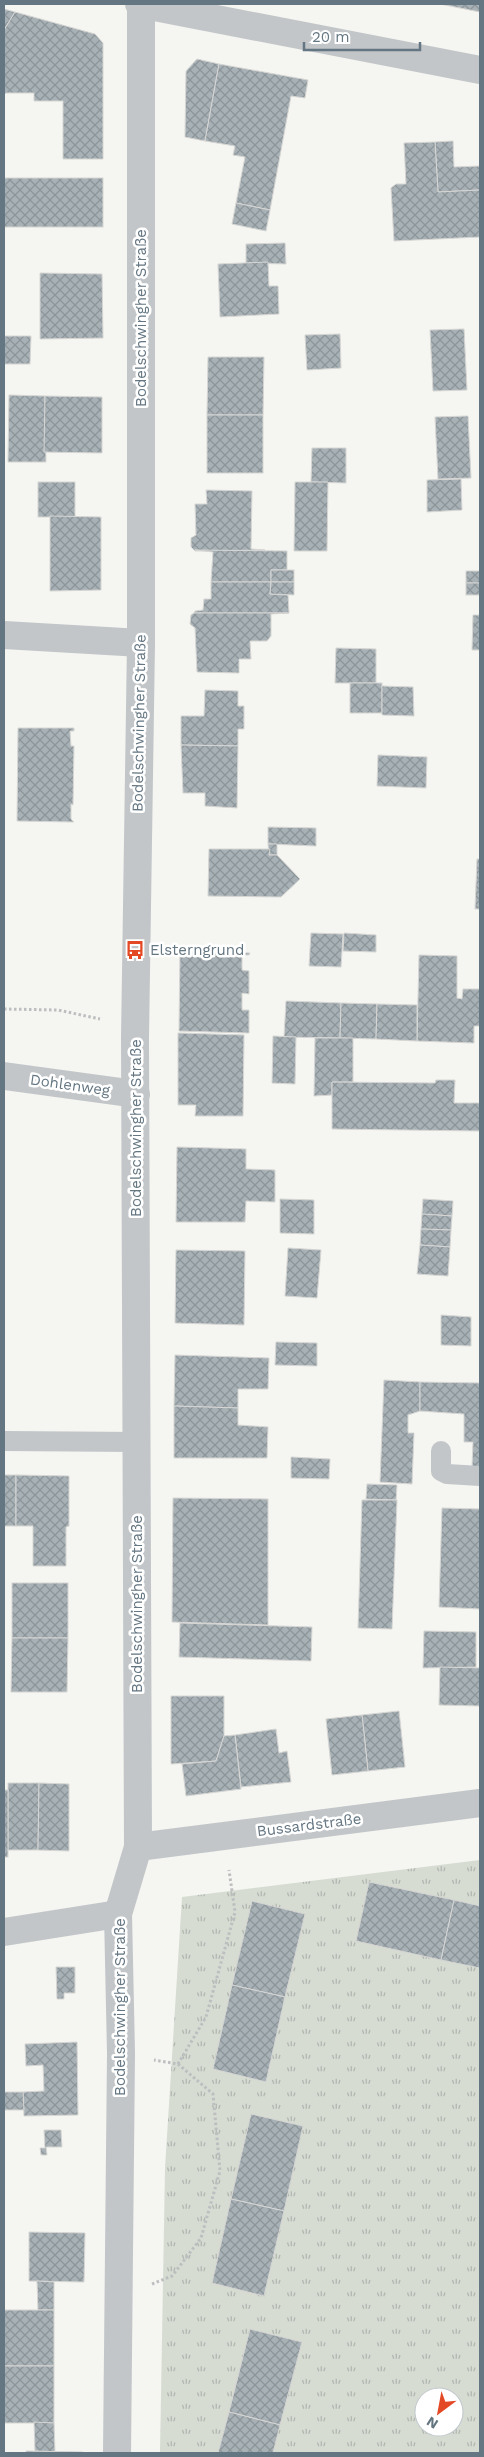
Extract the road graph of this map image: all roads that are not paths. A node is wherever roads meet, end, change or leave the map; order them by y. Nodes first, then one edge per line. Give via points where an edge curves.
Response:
1 (140, 4) edge
2 (480, 70) edge
3 (4, 635) edge
4 (141, 643) junction
5 (4, 1076) edge
6 (136, 1094) junction
7 (4, 1441) edge
8 (136, 1442) junction
9 (441, 1451) dead end
10 (480, 1476) edge
11 (480, 1803) edge
12 (138, 1847) junction
13 (118, 1914) junction
14 (4, 1932) edge
15 (117, 2453) edge

1 - 2 street
1 - 4 street, Bodelschwingher Straße
3 - 4 street
4 - 6 street, Bodelschwingher Straße
5 - 6 street, Dohlenweg
6 - 8 street, Bodelschwingher Straße
7 - 8 lane
8 - 12 street, Bodelschwingher Straße
9 - 10 lane via 441,1472
11 - 12 street, Bussardstraße
12 - 13 street, Bodelschwingher Straße
13 - 14 street
13 - 15 street, Bodelschwingher Straße via 121,2053

